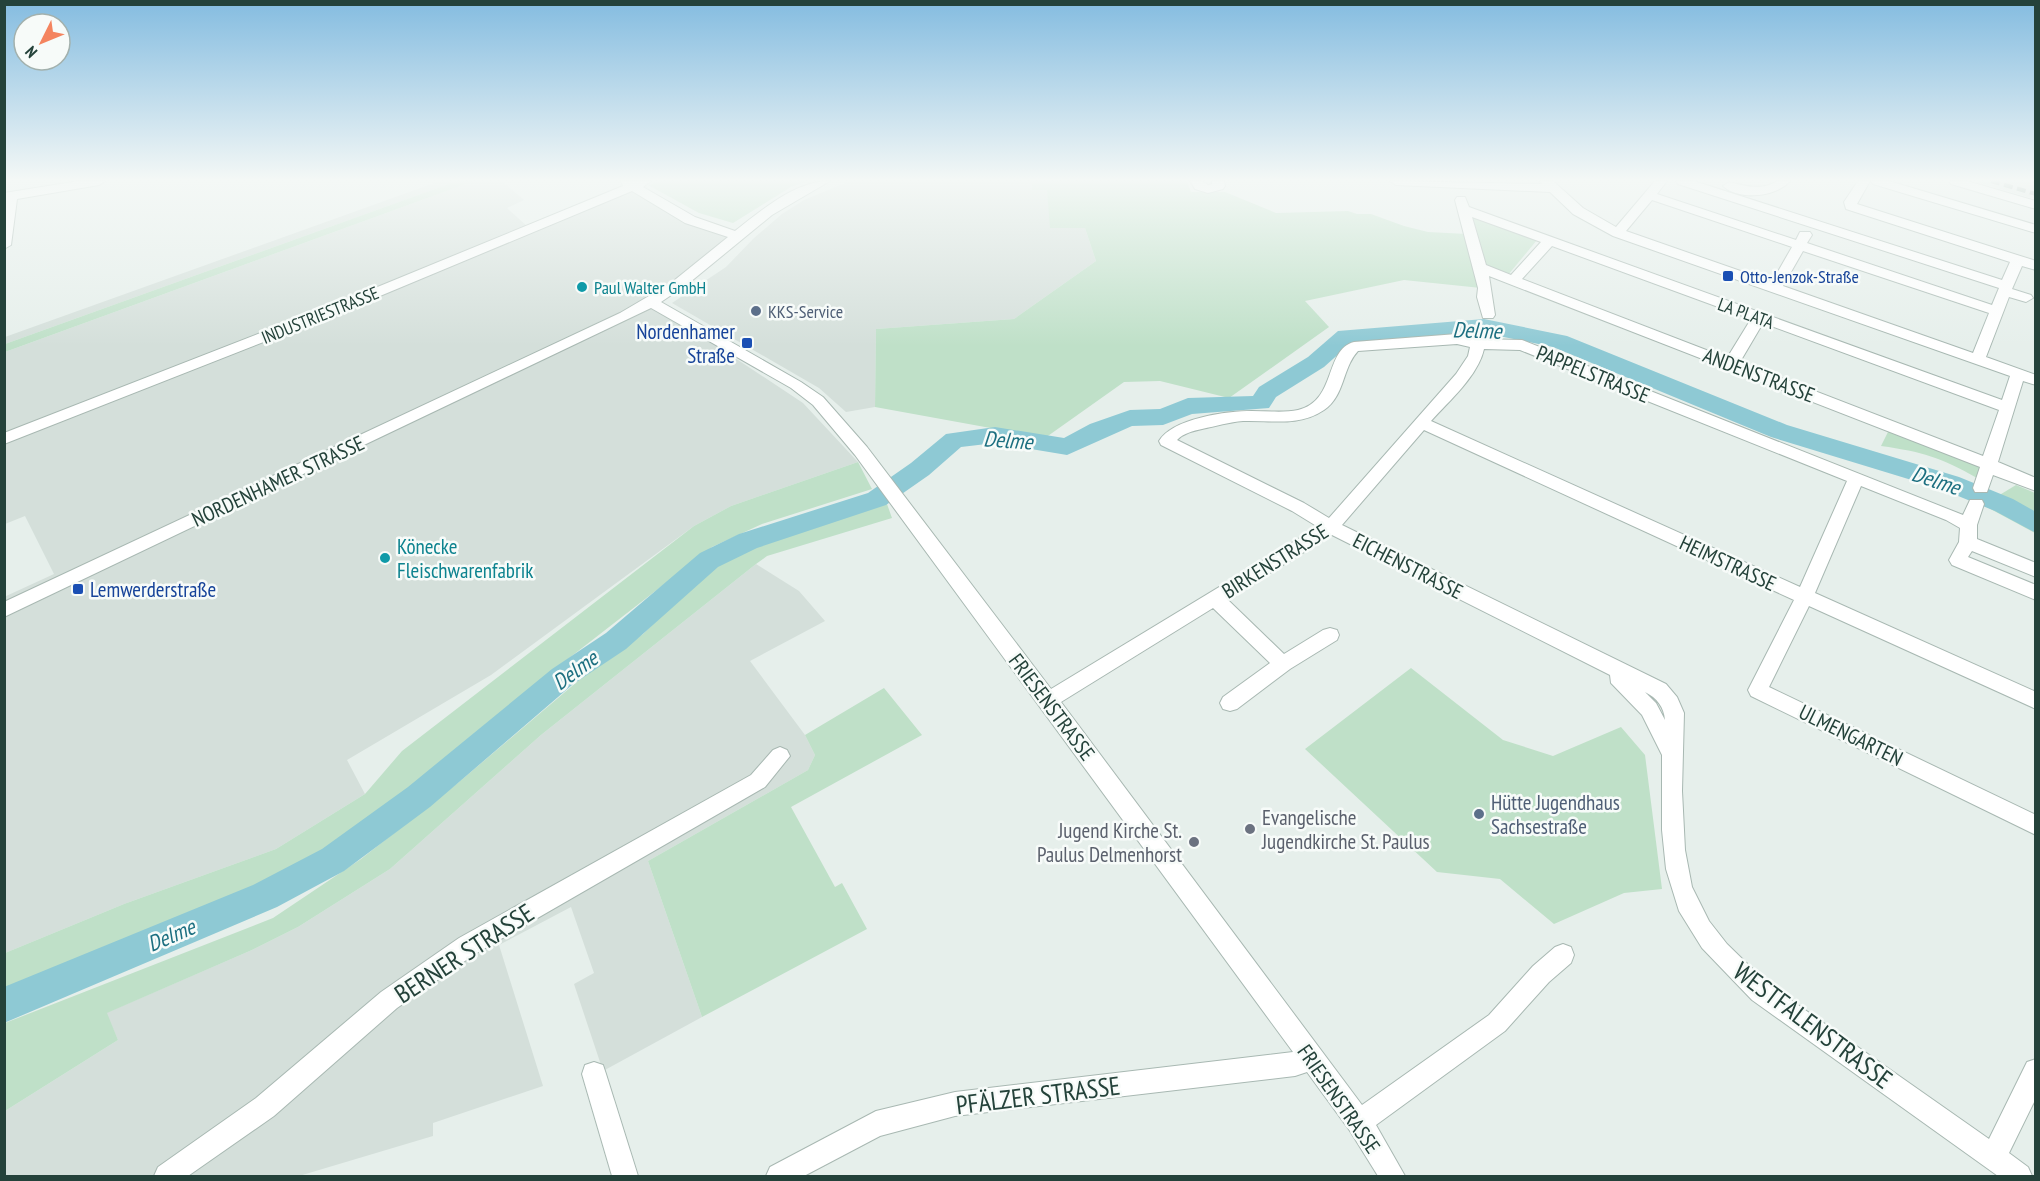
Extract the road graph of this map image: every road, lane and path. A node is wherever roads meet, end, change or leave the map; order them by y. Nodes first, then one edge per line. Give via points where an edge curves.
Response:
1 (508, 236) edge
2 (738, 236) edge
3 (1471, 236) edge
4 (1536, 236) edge
5 (1622, 236) edge
6 (1772, 236) edge
7 (1804, 236) edge
8 (1851, 236) edge
9 (1944, 236) edge
10 (1549, 241) junction
11 (1799, 245) junction
12 (2017, 260) junction
13 (1655, 264) junction
14 (2036, 266) edge
15 (1481, 268) junction
16 (1514, 280) junction
17 (1775, 289) junction
18 (2006, 289) junction
19 (2026, 298) dead end
20 (651, 302) junction
21 (1997, 311) junction
22 (1488, 315) dead end
23 (1759, 318) junction
24 (1853, 334) junction
25 (1478, 344) junction
26 (1977, 360) junction
27 (1731, 364) junction
28 (2018, 374) junction
29 (2036, 380) edge
30 (2007, 407) junction
31 (1420, 423) junction
32 (4, 439) edge
33 (1167, 441) joint
34 (1989, 464) junction
35 (1856, 480) junction
36 (2036, 485) edge
37 (1331, 527) junction
38 (1968, 534) junction
39 (2036, 570) edge
40 (2036, 593) edge
41 (1804, 598) junction
42 (1215, 599) junction
43 (4, 610) edge
44 (1330, 635) dead end
45 (1586, 656) junction
46 (1283, 664) junction
47 (1048, 700) junction
48 (1669, 700) joint
49 (2036, 701) edge
50 (1230, 703) dead end
51 (1649, 709) joint
52 (1672, 755) junction
53 (780, 756) dead end
54 (2036, 825) edge
55 (1563, 955) dead end
56 (1311, 1058) junction
57 (2036, 1071) edge
58 (594, 1074) dead end
59 (1359, 1122) junction
60 (1993, 1157) junction
61 (166, 1176) edge
62 (625, 1176) edge
63 (779, 1176) edge
64 (1392, 1176) edge
65 (2019, 1176) edge

1 - 32 street, INDUSTRIESTRASSE via 363,298
2 - 20 street, NORDENHAMER STRASSE
3 - 15 street
4 - 10 street, LA PLATA
5 - 13 street
6 - 11 street
7 - 11 street
8 - 18 street
9 - 12 street
10 - 13 street, LA PLATA
10 - 16 street
11 - 17 street
11 - 21 street
12 - 14 street
12 - 18 street
13 - 17 street
13 - 23 street, LA PLATA
15 - 16 street, ANDENSTRASSE
15 - 22 street
16 - 27 street, ANDENSTRASSE
17 - 24 street
18 - 19 street
18 - 21 street
20 - 43 street, NORDENHAMER STRASSE
20 - 47 street, FRIESENSTRASSE via 796,385 818,402 861,451
21 - 26 street
23 - 24 street, LA PLATA
23 - 27 street
24 - 26 street
24 - 30 street, LA PLATA
25 - 31 street, BIRKENSTRASSE via 1461,377
25 - 33 street, PAPPELSTRASSE via 1457,339 1354,347 1341,364 1334,391 1326,402 1308,413 1241,416 1177,431
25 - 35 street, PAPPELSTRASSE via 1522,345
26 - 28 street
27 - 34 street, ANDENSTRASSE
28 - 29 street
28 - 30 street
30 - 34 street
31 - 37 street, BIRKENSTRASSE
31 - 41 street, HEIMSTRASSE
33 - 37 street, EICHENSTRASSE
34 - 36 street, ANDENSTRASSE
34 - 38 street
35 - 38 street, PAPPELSTRASSE via 1952,516
35 - 41 street
37 - 42 street, BIRKENSTRASSE
37 - 45 street, EICHENSTRASSE
38 - 39 street, PAPPELSTRASSE
38 - 40 street via 1958,560
41 - 49 street, HEIMSTRASSE
41 - 54 street, ULMENGARTEN via 1758,690
42 - 46 street
42 - 47 street, BIRKENSTRASSE
44 - 46 street
45 - 48 street, EICHENSTRASSE via 1659,690
45 - 51 street, EICHENSTRASSE via 1621,679
46 - 50 street
47 - 56 street, FRIESENSTRASSE
48 - 52 street, WESTFALENSTRASSE via 1674,712
51 - 52 street, WESTFALENSTRASSE
52 - 60 street, WESTFALENSTRASSE via 1675,852 1680,881 1687,905 1706,936 1760,992
53 - 61 street, BERNER STRASSE via 758,781 467,946 389,1000 265,1107
55 - 59 street via 1497,1023
56 - 59 street, FRIESENSTRASSE
56 - 63 street, PFÄLZER STRASSE via 1295,1064 955,1104 876,1124
57 - 60 street
58 - 62 street
59 - 64 street, FRIESENSTRASSE
60 - 65 street, WESTFALENSTRASSE

